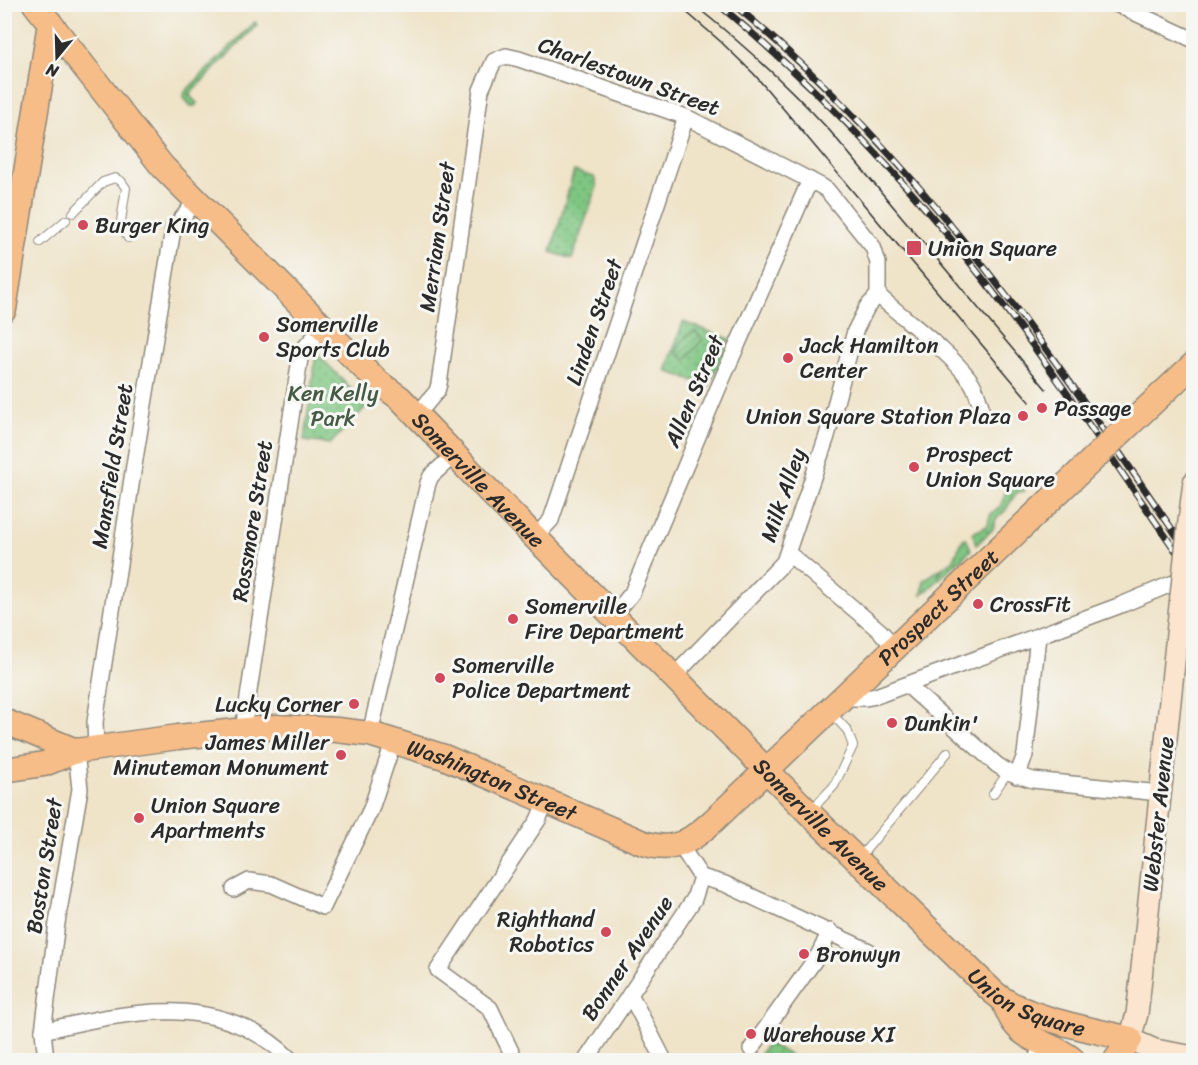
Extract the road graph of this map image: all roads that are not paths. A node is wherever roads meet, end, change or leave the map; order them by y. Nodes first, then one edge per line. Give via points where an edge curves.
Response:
1 (1116, 4) edge
2 (46, 11) edge
3 (1194, 40) edge
4 (494, 61) joint
5 (687, 117) junction
6 (810, 180) junction
7 (197, 200) junction
8 (74, 213) dead end
9 (66, 220) dead end
10 (128, 238) dead end
11 (40, 242) dead end
12 (878, 295) junction
13 (4, 309) edge
14 (323, 327) junction
15 (1194, 364) edge
16 (981, 406) dead end
17 (417, 415) junction
18 (454, 455) junction
19 (1194, 482) edge
20 (535, 537) junction
21 (788, 554) junction
22 (1179, 586) junction
23 (610, 620) junction
24 (1038, 636) junction
25 (895, 648) junction
26 (674, 676) junction
27 (907, 685) junction
28 (835, 705) junction
29 (4, 721) edge
30 (243, 730) junction
31 (370, 734) junction
32 (394, 740) junction
33 (86, 749) junction
34 (948, 752) dead end
35 (4, 770) edge
36 (767, 770) junction
37 (1012, 774) junction
38 (1160, 793) junction
39 (993, 794) dead end
40 (546, 801) junction
41 (808, 812) junction
42 (680, 845) junction
43 (857, 861) junction
44 (701, 877) junction
45 (234, 889) dead end
46 (923, 926) joint
47 (830, 931) junction
48 (869, 951) dead end
49 (630, 994) junction
50 (1004, 1002) junction
51 (43, 1031) junction
52 (1194, 1042) edge
53 (751, 1049) dead end
54 (1131, 1049) edge
55 (1038, 1051) edge
56 (1194, 1057) edge
57 (46, 1060) edge
58 (291, 1060) edge
59 (514, 1060) edge
60 (586, 1060) edge
61 (664, 1060) edge
62 (1073, 1060) edge
63 (1116, 1060) edge

1 - 3 street
2 - 7 main road, Somerville Avenue via 162,166
2 - 13 main road
4 - 5 street, Charlestown Street via 506,56 519,59
4 - 17 street, Merriam Street via 481,90 439,384
5 - 6 street, Charlestown Street
5 - 20 street, Linden Street via 551,520
6 - 12 street, Charlestown Street via 827,190 873,247 878,263
6 - 23 street, Allen Street via 632,593
7 - 14 main road, Somerville Avenue
7 - 33 street, Mansfield Street via 172,229 95,722
8 - 10 lane via 103,182 115,178 126,189 121,221
9 - 11 lane
12 - 16 street via 966,375
12 - 21 street, Milk Alley via 867,307 855,332 827,436
14 - 17 main road, Somerville Avenue
14 - 30 street, Rossmore Street via 301,352
15 - 25 main road, Prospect Street, bridge
17 - 18 main road, Somerville Avenue
18 - 20 main road, Somerville Avenue
18 - 31 street via 428,483
19 - 22 main road, Webster Avenue, bridge
20 - 23 main road, Somerville Avenue
21 - 25 street
21 - 26 street, Milk Alley via 780,567
22 - 24 street
22 - 38 main road, Webster Avenue
23 - 26 main road, Somerville Avenue
24 - 27 street
24 - 37 street via 1025,755
25 - 28 main road, Prospect Street
26 - 36 main road, Somerville Avenue
27 - 28 street
27 - 37 street
28 - 36 main road, Prospect Street
28 - 41 lane via 854,746 834,786
29 - 33 main road, Washington Street
30 - 31 main road, Washington Street via 310,728
30 - 33 main road, Washington Street
31 - 32 main road, Washington Street
32 - 40 main road, Washington Street via 450,759
32 - 45 street via 371,809 323,907 271,884 249,881
33 - 35 main road, Washington Street via 44,764
33 - 51 street, Boston Street
34 - 43 lane
36 - 41 main road, Somerville Avenue
36 - 42 main road, Prospect Street via 706,827
37 - 38 street via 1033,780
37 - 39 lane
38 - 54 main road, Webster Avenue via 1140,997
40 - 42 main road, Washington Street via 644,843 663,848
40 - 59 street via 538,820 438,970 490,1008
41 - 43 main road, Somerville Avenue
42 - 44 street
43 - 46 main road, Somerville Avenue
44 - 47 street
44 - 49 street, Bonner Avenue via 696,896
46 - 50 main road, Union Square
47 - 48 street
47 - 53 street via 819,954
49 - 60 street, Bonner Avenue
49 - 61 street
50 - 54 main road, Union Square
50 - 55 main road via 1016,1026
51 - 57 street, Boston Street
51 - 58 street via 154,1012 194,1012 238,1024 263,1036
52 - 54 main road via 1155,1035
54 - 56 main road
54 - 63 main road
55 - 62 main road via 1057,1048

